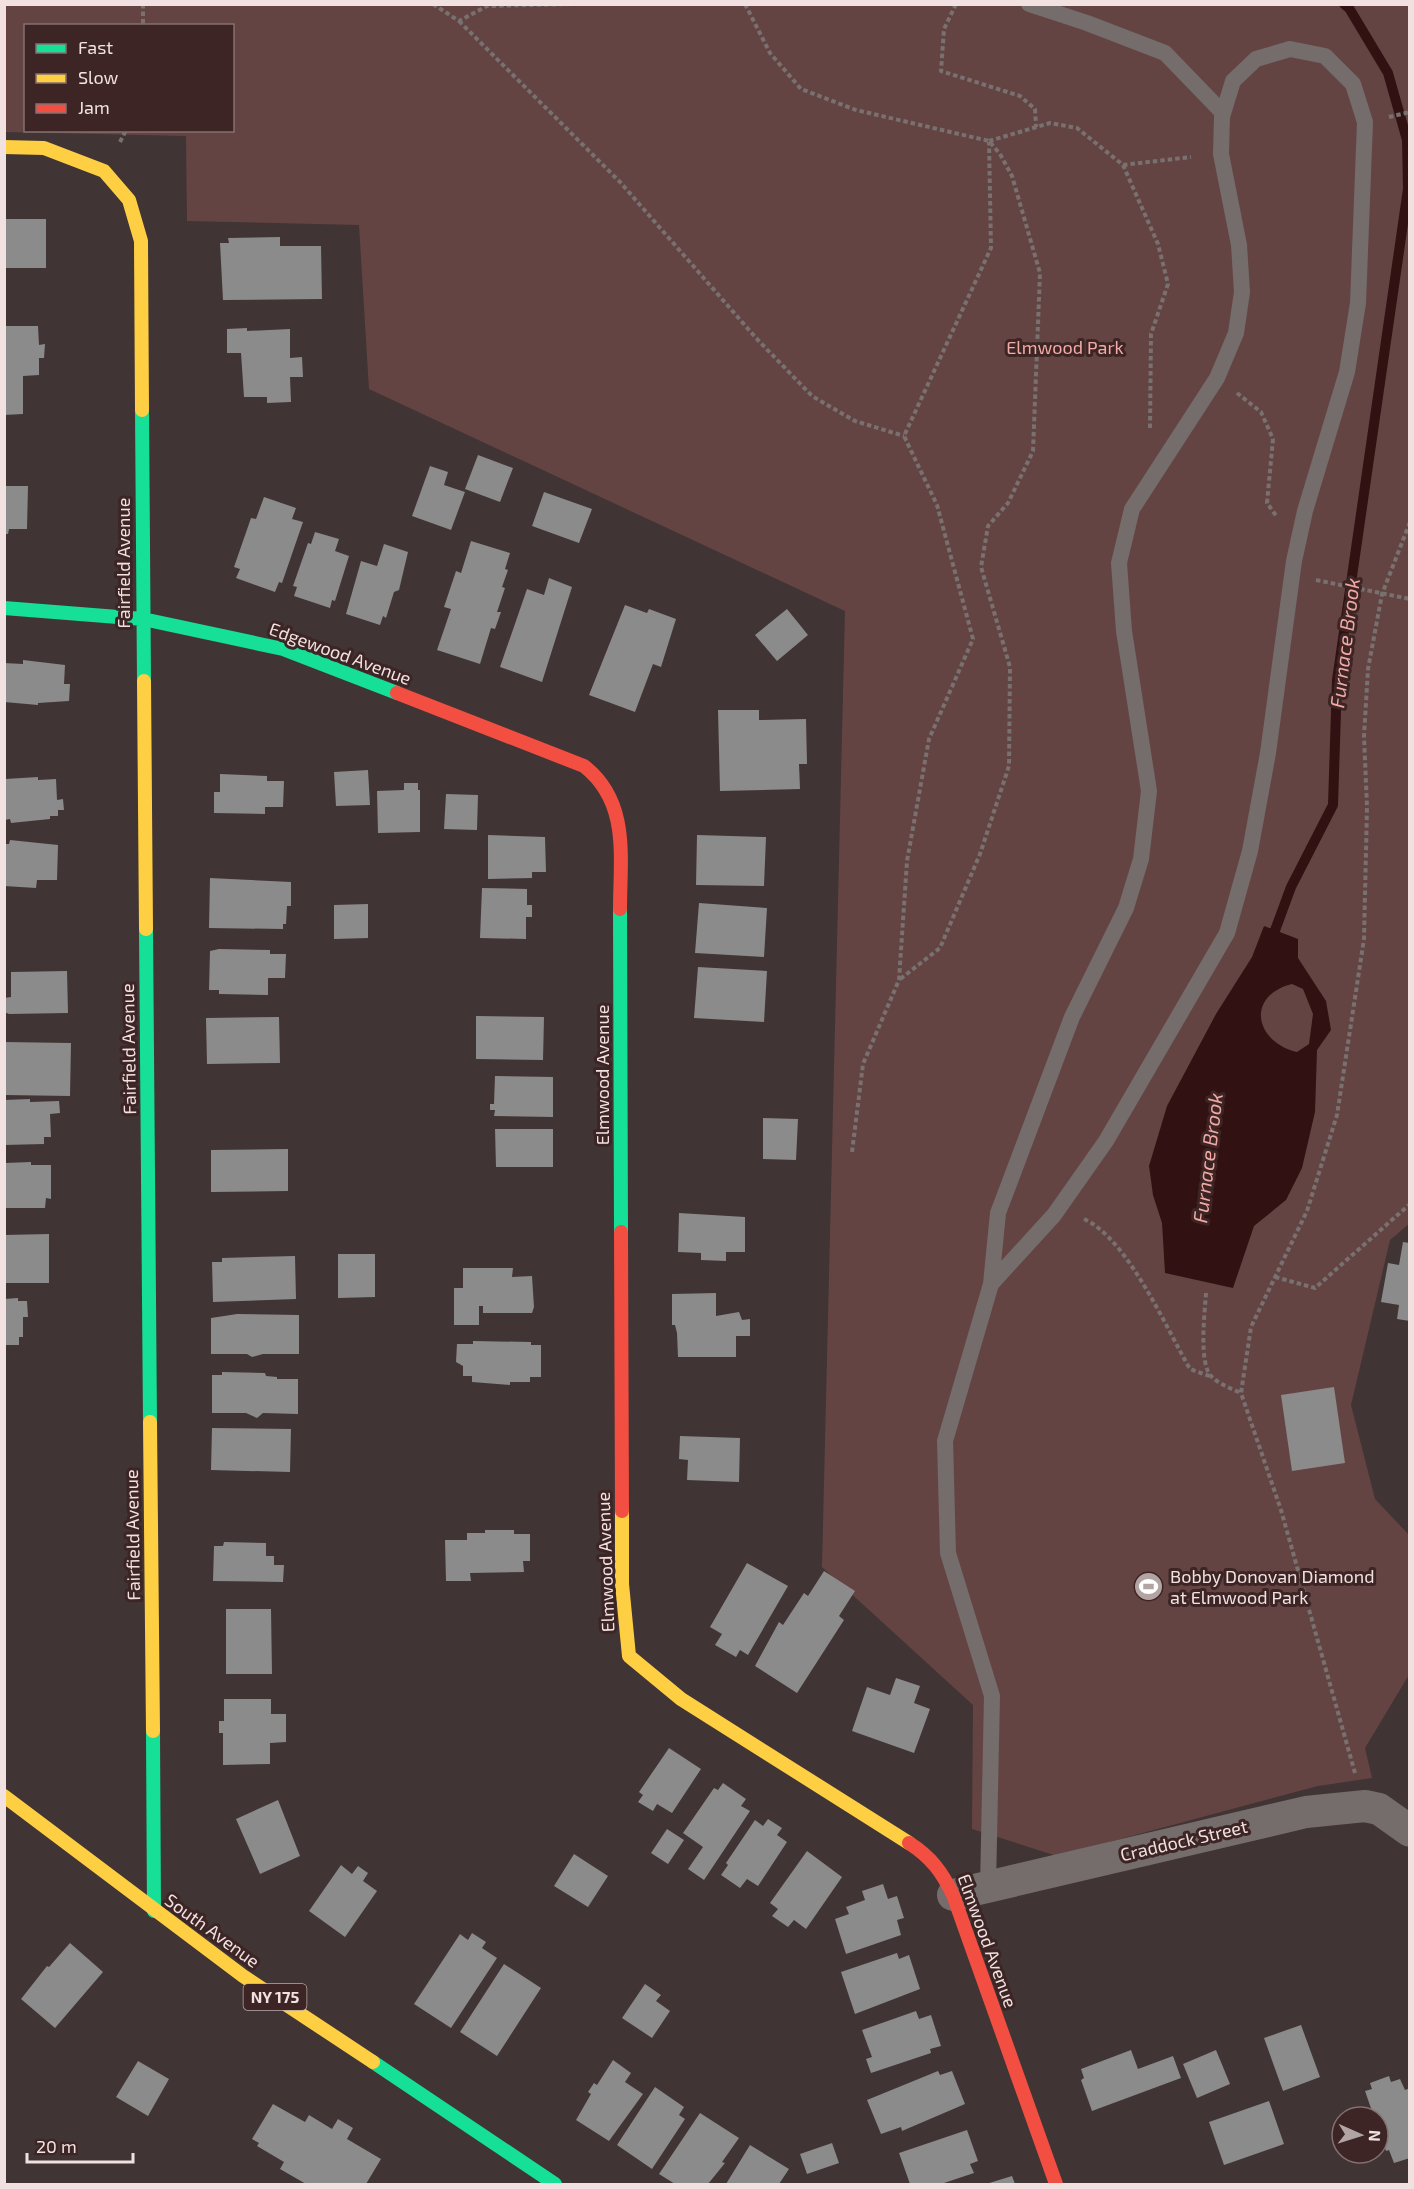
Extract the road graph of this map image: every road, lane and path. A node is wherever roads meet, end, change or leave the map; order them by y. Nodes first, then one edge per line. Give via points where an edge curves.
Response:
1 (143, 4) edge
2 (433, 4) edge
3 (573, 4) edge
4 (745, 4) edge
5 (957, 4) edge
6 (1029, 4) edge
7 (459, 21) junction
8 (143, 24) edge
9 (1410, 112) edge
10 (1223, 113) junction
11 (1387, 117) dead end
12 (1036, 127) junction
13 (989, 141) junction
14 (4, 147) edge
15 (1191, 157) dead end
16 (1123, 165) junction
17 (1262, 412) dead end
18 (904, 436) junction
19 (1150, 482) junction
20 (1267, 503) dead end
21 (1410, 522) edge
22 (1324, 581) dead end
23 (1382, 594) junction
24 (1410, 599) edge
25 (4, 608) edge
26 (143, 619) junction
27 (620, 823) joint
28 (899, 980) junction
29 (852, 1152) dead end
30 (1410, 1204) edge
31 (1059, 1208) junction
32 (1275, 1277) junction
33 (991, 1284) junction
34 (1206, 1293) dead end
35 (1212, 1377) junction
36 (1241, 1394) junction
37 (4, 1796) edge
38 (1365, 1806) junction
39 (1410, 1831) edge
40 (988, 1887) junction
41 (953, 1895) junction
42 (154, 1911) junction
43 (555, 2184) edge
44 (1056, 2184) edge

1 - 8 path
2 - 7 path
3 - 7 path via 487,6
4 - 13 path via 770,53 801,89 856,110
5 - 12 path via 944,29 941,71 1020,96 1035,109
6 - 10 lane via 1165,52
7 - 18 path via 620,182 812,396 855,421
9 - 11 path
10 - 19 lane via 1221,154 1239,245 1242,292 1236,333 1217,378
10 - 31 lane via 1233,81 1256,60 1290,49 1325,56 1353,84 1365,122 1356,322 1347,372 1297,545 1268,753 1250,851 1227,933 1106,1141
12 - 13 path
12 - 16 path via 1050,123 1077,128
13 - 18 path via 991,248
13 - 28 path via 1012,176 1040,273 1033,451 1008,503 987,526 981,567 1010,667 1010,766 980,854 940,948
14 - 26 street, Fairfield Avenue via 44,148 104,171 129,200 141,241
15 - 16 path
16 - 19 path via 1158,244 1168,284 1151,334
17 - 20 path via 1273,439
18 - 28 path via 937,505 973,639 929,739 907,861
19 - 33 lane via 1132,509 1119,563 1124,631 1149,791 1141,859 1126,908 1072,1017 998,1213
21 - 23 path
22 - 23 path
23 - 24 path
23 - 32 path via 1368,669 1364,736 1364,939 1337,1115 1307,1211
25 - 26 street, Edgewood Avenue
26 - 27 street, Edgewood Avenue via 283,649 584,766 600,777 614,797
26 - 42 street, Fairfield Avenue
27 - 41 street, Elmwood Avenue via 622,1584 629,1656 681,1699 926,1854 942,1870
28 - 29 path via 863,1064
30 - 32 path via 1315,1288
31 - 33 lane
31 - 35 path via 1092,1223 1125,1254 1190,1369
32 - 36 path via 1251,1327
33 - 40 lane via 945,1441 948,1552 992,1696
34 - 35 path via 1203,1337
35 - 36 path
36 - 38 path via 1281,1510
37 - 42 street, South Avenue / NY 175
38 - 39 street, Craddock Street via 1380,1809
38 - 40 street, Craddock Street via 1306,1812
40 - 41 street, Craddock Street
41 - 44 street, Elmwood Avenue
42 - 43 street, South Avenue / NY 175 via 243,1976

